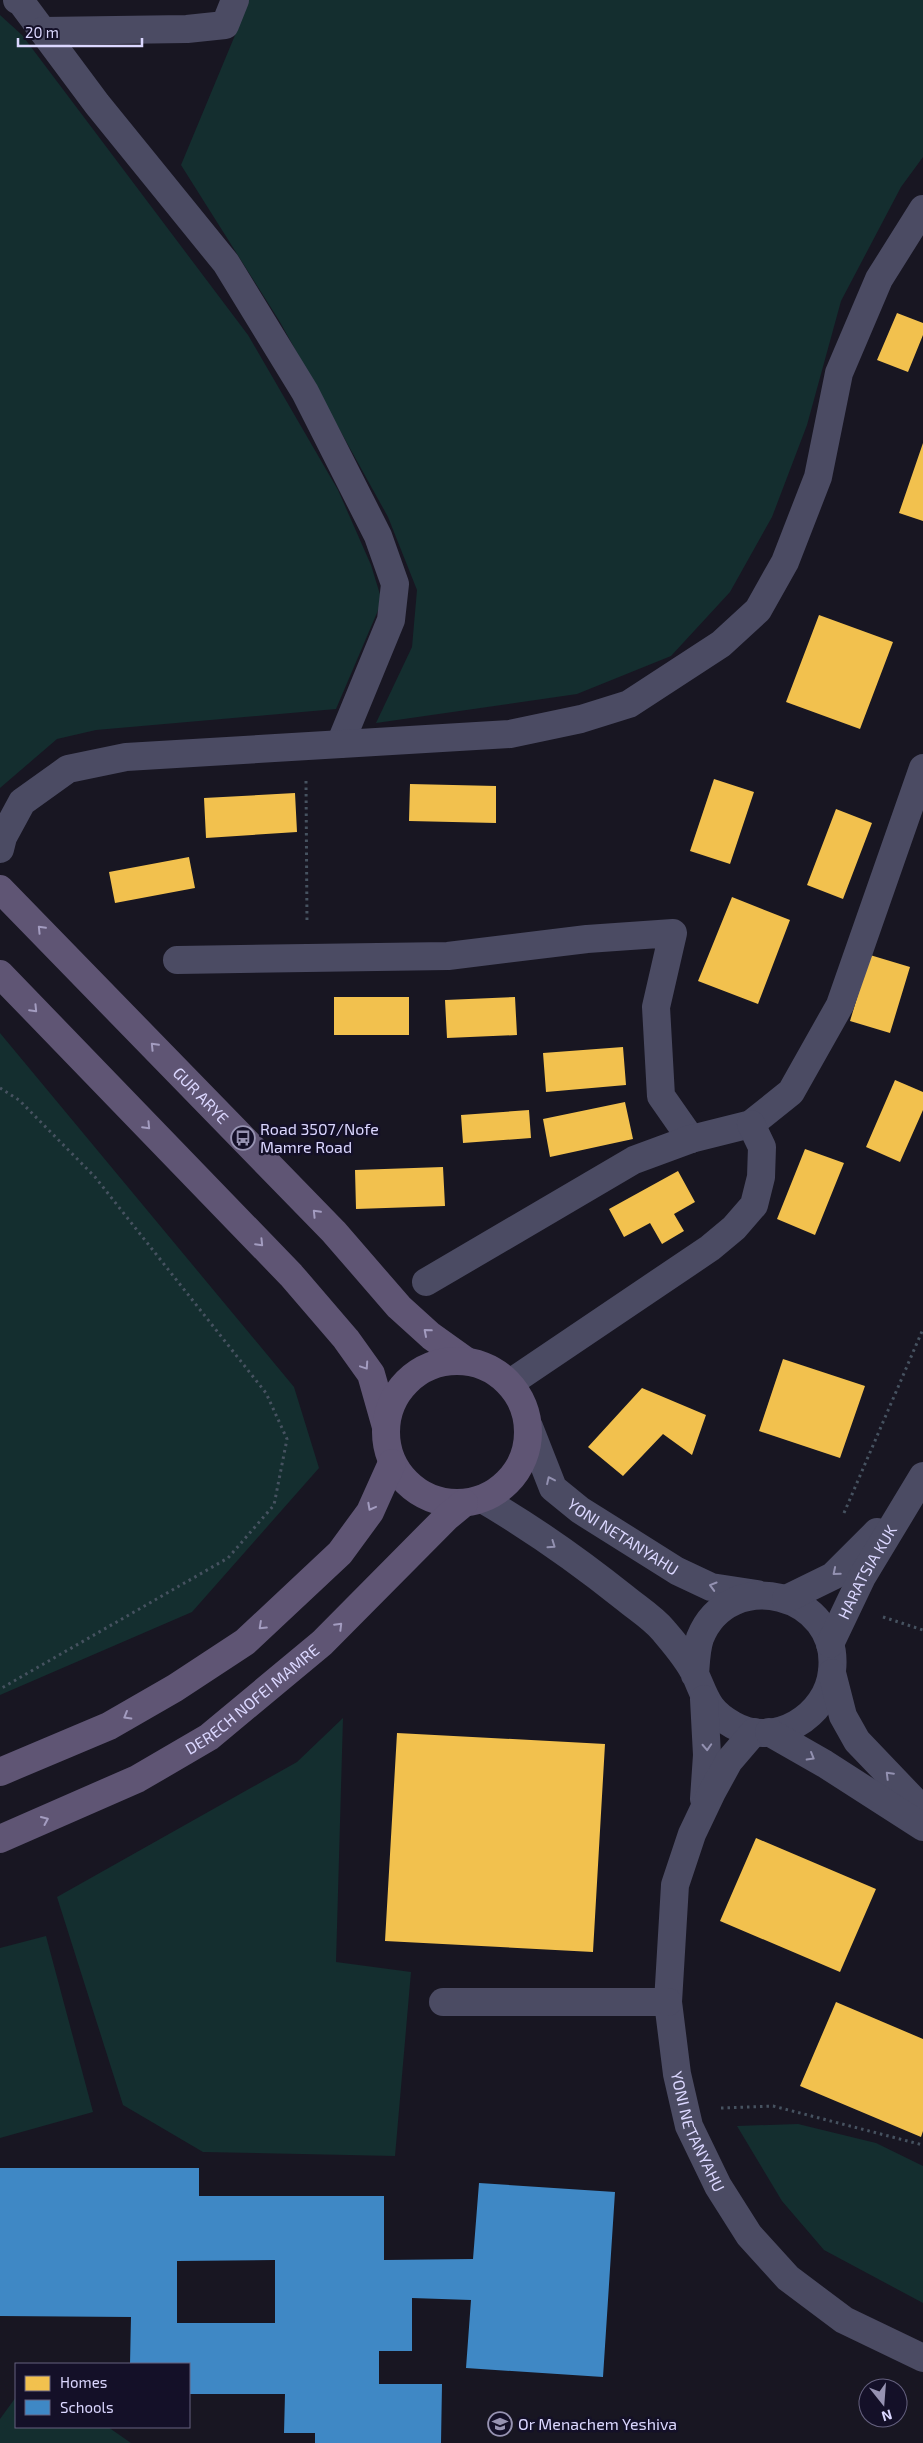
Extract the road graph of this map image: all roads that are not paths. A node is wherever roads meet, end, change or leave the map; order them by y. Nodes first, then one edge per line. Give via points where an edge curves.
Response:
1 (17, 0) edge
2 (235, 0) edge
3 (43, 31) junction
4 (923, 209) edge
5 (340, 744) junction
6 (923, 768) edge
7 (0, 849) edge
8 (0, 889) edge
9 (177, 960) dead end
10 (0, 974) edge
11 (751, 1124) junction
12 (691, 1140) junction
13 (426, 1282) dead end
14 (466, 1361) junction
15 (510, 1383) junction
16 (386, 1427) junction
17 (529, 1428) junction
18 (392, 1463) junction
19 (923, 1476) edge
20 (473, 1501) junction
21 (908, 1501) junction
22 (773, 1597) junction
23 (830, 1644) junction
24 (832, 1673) junction
25 (700, 1687) junction
26 (762, 1732) junction
27 (0, 1772) edge
28 (704, 1810) junction
29 (923, 1810) edge
30 (923, 1827) edge
31 (0, 1839) edge
32 (443, 2002) dead end
33 (668, 2002) junction
34 (923, 2358) edge

1 - 3 street
2 - 3 street via 225,25 187,29
3 - 5 street via 97,104 226,263 305,392 378,536 395,584 391,620
4 - 5 street via 879,279 839,373 818,477 785,562 758,610 721,644 629,704 580,719 510,734
5 - 7 street via 126,757 68,769 22,802
6 - 11 street via 840,1005 791,1092
14 -> 8 main road, GUR ARYE via 431,1336 399,1306 334,1232
9 - 12 street via 448,956 587,939 673,933 656,1007 661,1096
10 -> 16 main road via 291,1275 346,1339 371,1374
11 - 12 street
11 - 15 street via 762,1147 761,1177 754,1205 734,1228 710,1248
12 - 13 street via 634,1160
14 - 15 main road via 497,1372
14 - 16 main road via 442,1362 415,1375 403,1385 391,1405
15 - 17 main road via 523,1403
16 - 18 main road via 386,1446
17 - 20 main road via 526,1450 518,1471 502,1488
22 -> 17 street, YONI NETANYAHU via 711,1586 677,1571 580,1510 554,1488
18 - 20 main road via 405,1481 422,1494 443,1502
18 -> 27 main road via 370,1512 340,1553 245,1642 109,1726
19 - 21 street, HARATSIA KUK
20 -> 25 street via 517,1519 592,1572 662,1628
31 -> 20 main road, DERECH NOFEI MAMRE via 137,1779 209,1737 322,1643 447,1518
21 -> 22 street, HARATSIA KUK via 833,1576
21 - 23 street, HARATSIA KUK via 862,1577
22 - 23 street via 801,1606 814,1616
22 - 25 street via 742,1599 725,1607 710,1620 700,1637 696,1656
23 - 24 street
24 - 26 street via 828,1691 804,1720 787,1729
29 -> 24 street via 857,1741 843,1716
25 - 26 street via 717,1714 734,1726
25 -> 28 street via 707,1755
26 - 28 street, YONI NETANYAHU via 729,1761
26 -> 30 street via 825,1764
28 - 33 street, YONI NETANYAHU via 692,1834 675,1885
32 - 33 street
33 - 34 street, YONI NETANYAHU via 677,2074 689,2126 718,2186 749,2235 788,2278 844,2320

